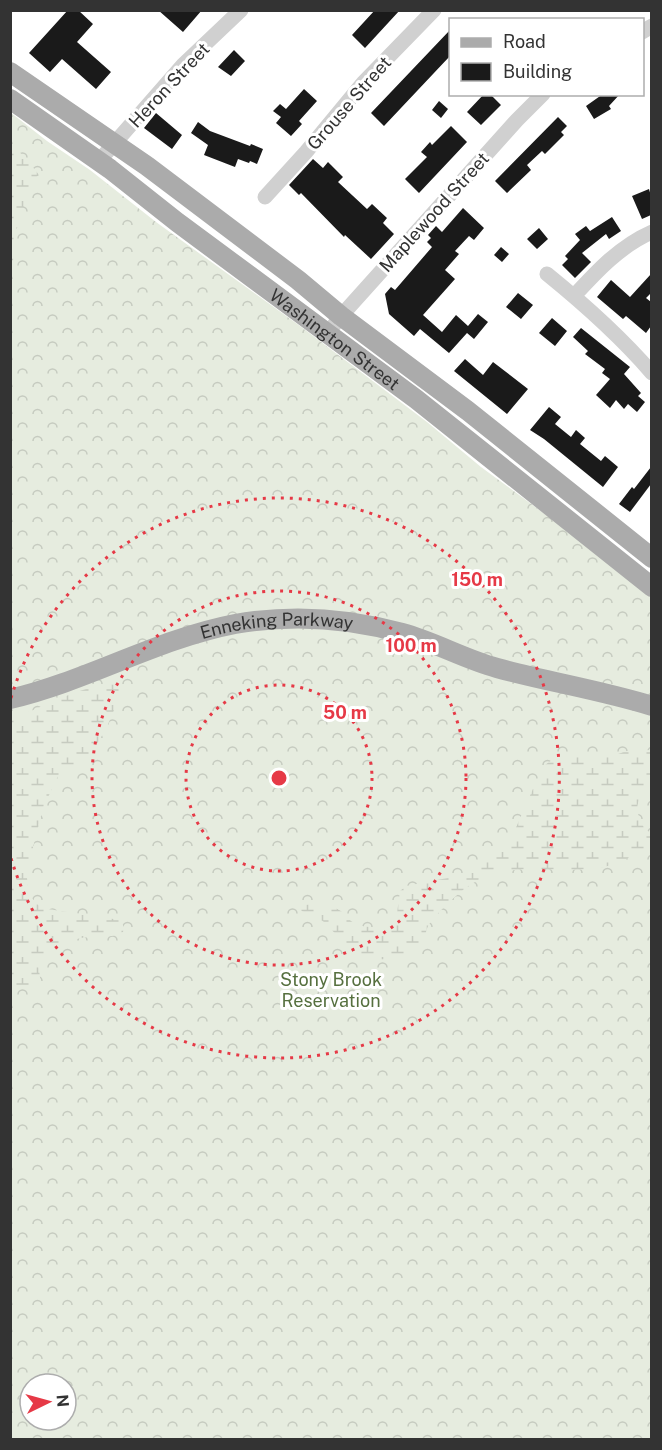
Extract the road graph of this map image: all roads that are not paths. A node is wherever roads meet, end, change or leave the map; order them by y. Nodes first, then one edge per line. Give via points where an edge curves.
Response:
1 (241, 10) edge
2 (434, 10) edge
3 (10, 72) edge
4 (541, 96) edge
5 (10, 99) edge
6 (116, 143) junction
7 (99, 161) junction
8 (265, 196) dead end
9 (651, 232) edge
10 (547, 274) dead end
11 (574, 296) junction
12 (341, 316) junction
13 (328, 333) junction
14 (651, 373) edge
15 (651, 558) edge
16 (651, 587) edge
17 (10, 699) edge
18 (651, 705) edge

1 - 6 street, Heron Street via 183,65
2 - 8 street, Grouse Street via 363,83
3 - 6 main road, Washington Street
4 - 12 street, Maplewood Street
5 - 7 main road, Washington Street
6 - 7 street, Heron Street
6 - 12 main road, Washington Street
7 - 13 main road, Washington Street
9 - 11 street via 606,261
10 - 11 street
11 - 14 street via 631,348
12 - 13 street, Maplewood Street
12 - 15 main road, Washington Street via 468,411
13 - 16 main road, Washington Street
17 - 18 main road, Enneking Parkway via 187,636 236,624 296,618 358,623 404,633 472,661

